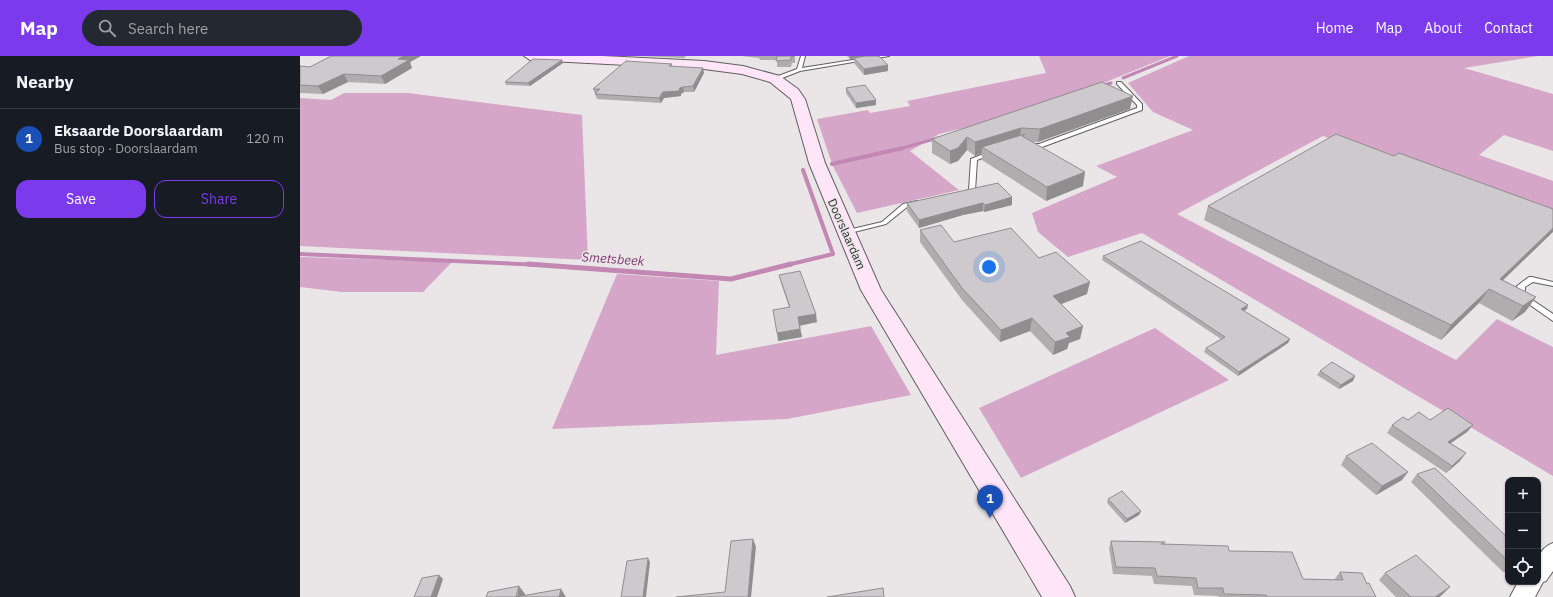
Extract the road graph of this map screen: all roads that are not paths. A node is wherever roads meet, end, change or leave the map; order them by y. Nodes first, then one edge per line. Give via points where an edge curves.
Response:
1 (530, 56) edge
2 (803, 56) edge
3 (809, 56) edge
4 (887, 56) edge
5 (801, 70) junction
6 (775, 79) junction
7 (1119, 84) dead end
8 (1020, 144) edge
9 (1000, 150) edge
10 (957, 194) edge
11 (928, 200) edge
12 (846, 232) junction
13 (1553, 284) edge
14 (1553, 318) edge
15 (1553, 553) edge
16 (1541, 570) edge
17 (1530, 585) edge
18 (1059, 597) edge
19 (1521, 597) edge

1 - 6 street, Doorslaardam via 726,67
2 - 5 lane
3 - 5 lane
4 - 5 lane
5 - 6 lane
6 - 12 street, Doorslaardam via 794,92 798,99 817,163
7 - 8 lane via 1140,105 1140,110 1040,146
9 - 10 lane via 974,159 972,191
11 - 12 lane via 905,205 884,223
12 - 18 street, Doorslaardam via 872,290 895,330
13 - 14 lane via 1532,279 1521,286 1521,296
15 - 16 street
17 - 19 street

